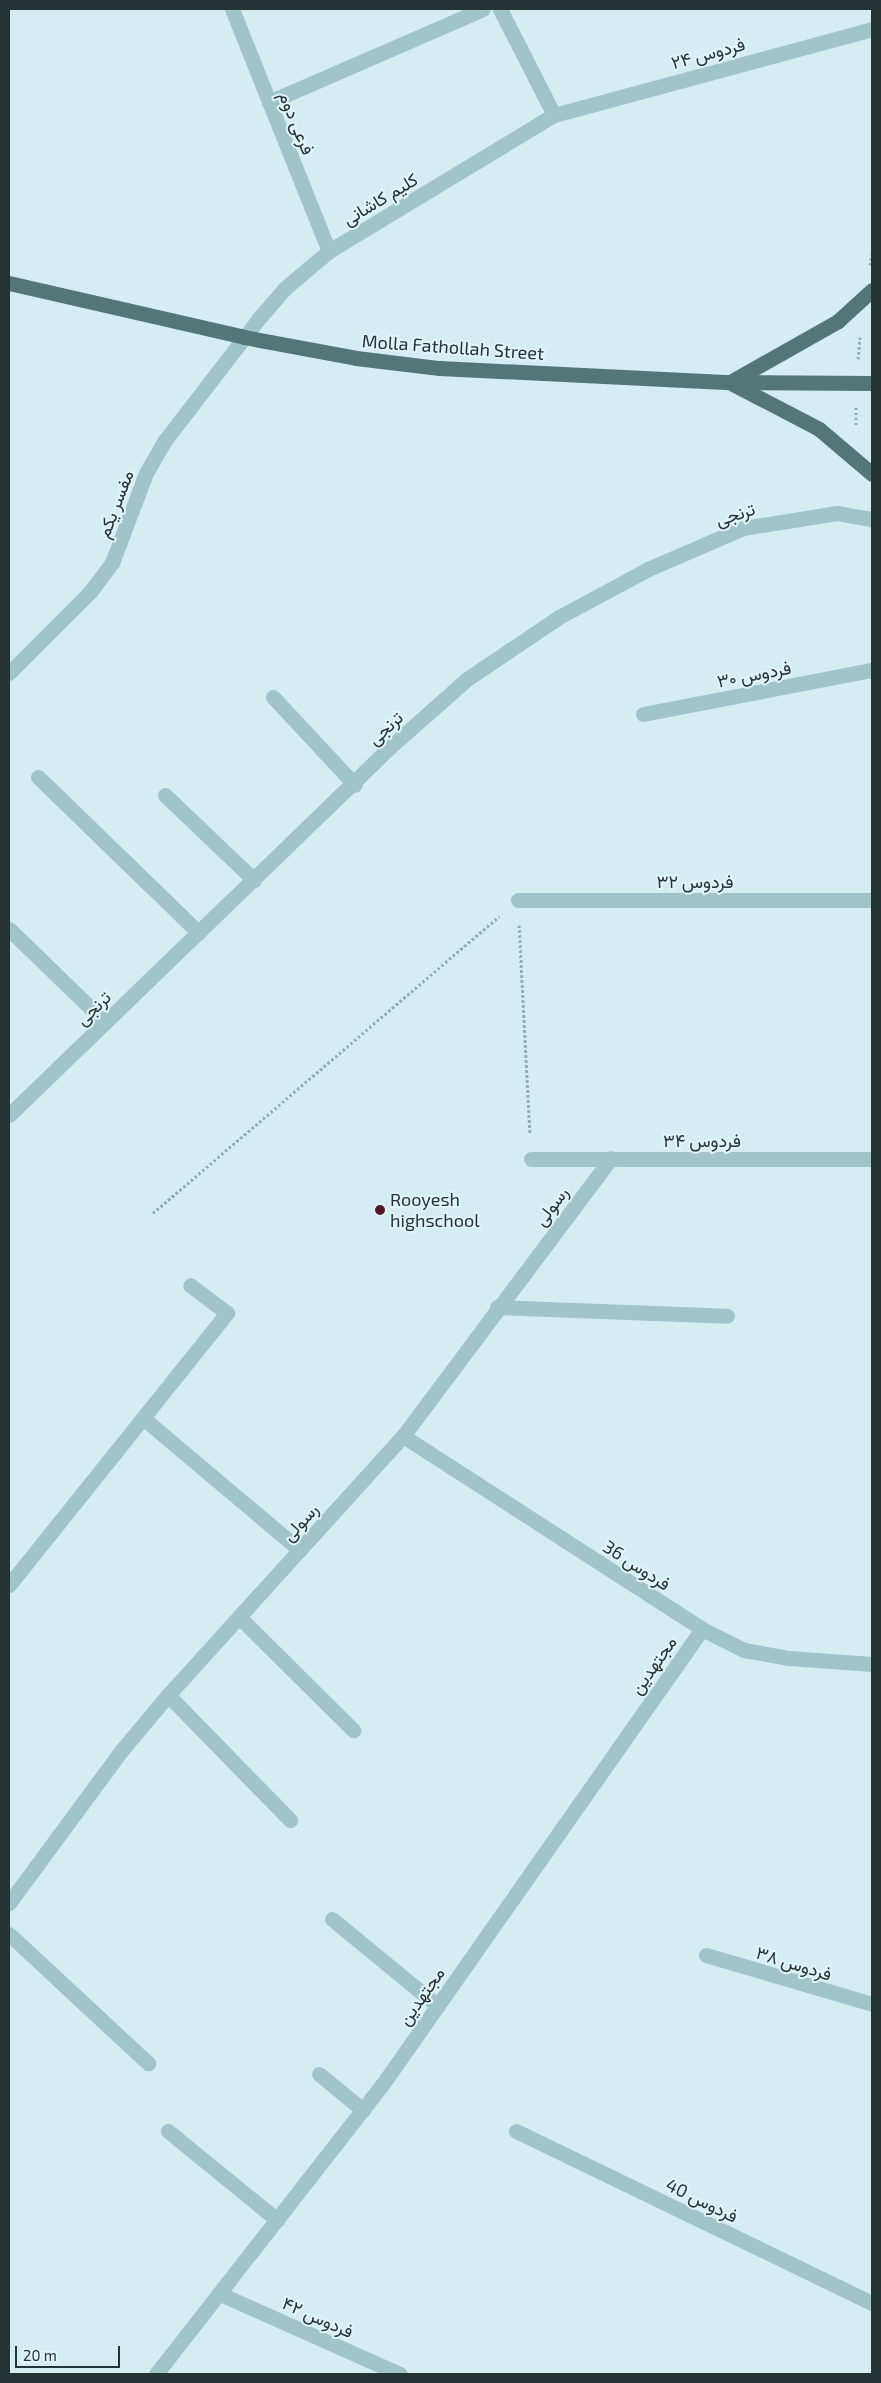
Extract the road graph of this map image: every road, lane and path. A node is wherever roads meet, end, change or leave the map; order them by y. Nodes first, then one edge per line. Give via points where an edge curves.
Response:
1 (232, 9) edge
2 (483, 9) edge
3 (500, 9) edge
4 (872, 29) edge
5 (269, 102) junction
6 (554, 115) junction
7 (329, 251) junction
8 (9, 283) edge
9 (872, 290) edge
10 (244, 337) junction
11 (730, 382) junction
12 (872, 383) edge
13 (872, 474) edge
14 (872, 519) edge
15 (872, 670) edge
16 (9, 673) edge
17 (273, 697) dead end
18 (643, 714) dead end
19 (38, 777) dead end
20 (355, 785) junction
21 (165, 795) dead end
22 (254, 880) junction
23 (518, 900) junction
24 (872, 900) edge
25 (9, 929) edge
26 (199, 933) junction
27 (105, 1022) junction
28 (9, 1115) edge
29 (611, 1158) junction
30 (531, 1159) joint
31 (872, 1159) edge
32 (154, 1213) dead end
33 (190, 1284) dead end
34 (497, 1307) junction
35 (727, 1316) dead end
36 (143, 1418) junction
37 (403, 1436) junction
38 (300, 1550) junction
39 (9, 1585) edge
40 (239, 1617) junction
41 (702, 1629) junction
42 (872, 1664) edge
43 (168, 1695) junction
44 (353, 1730) dead end
45 (290, 1820) dead end
46 (9, 1904) edge
47 (332, 1918) dead end
48 (9, 1934) edge
49 (706, 1955) dead end
50 (872, 2004) edge
51 (438, 2006) junction
52 (148, 2063) dead end
53 (319, 2074) dead end
54 (363, 2110) junction
55 (168, 2131) dead end
56 (516, 2131) dead end
57 (277, 2220) junction
58 (220, 2294) junction
59 (872, 2303) edge
60 (156, 2374) edge
61 (400, 2374) edge

1 - 5 street, فرعی دوم
2 - 5 street
3 - 6 street
4 - 6 street, فردوس ۲۴
5 - 7 street, فرعی دوم
6 - 7 street, کلیم کاشانی
7 - 10 street, کلیم کاشانی via 284,289
8 - 10 main road, Molla Fathollah Street
9 - 11 main road via 838,321
10 - 11 main road, Molla Fathollah Street via 356,358 439,368
10 - 16 street, مفسر یکم via 166,439 146,473 112,563 90,592
11 - 12 main road, Molla Fathollah Street
11 - 13 main road via 818,429
14 - 20 street, ترنجی via 837,513 743,528 648,569 559,617 467,678
15 - 18 street, فردوس ۳۰
17 - 20 street
19 - 26 street
20 - 22 street, ترنجی
21 - 22 street
22 - 26 street, ترنجی
23 - 24 street, فردوس ۳۲
23 - 30 path
23 - 32 path
25 - 27 street
26 - 27 street, ترنجی
27 - 28 street, ترنجی
29 - 30 street, فردوس ۳۴
29 - 31 street, فردوس ۳۴
29 - 34 street, رسولی
33 - 36 street via 227,1313
34 - 35 street
34 - 37 street, رسولی
36 - 38 street
36 - 39 street
37 - 38 street, رسولی
37 - 41 street, فردوس 36
38 - 40 street, رسولی
40 - 43 street, رسولی
40 - 44 street
41 - 42 street, فردوس 36 via 744,1650 789,1658
41 - 51 street, مجتهدین
43 - 45 street
43 - 46 street, رسولی via 121,1751
47 - 51 street
48 - 52 street
49 - 50 street, فردوس ۳۸
51 - 54 street, مجتهدین
53 - 54 street
54 - 57 street, مجتهدین
55 - 57 street
56 - 59 street, فردوس 40
57 - 58 street, مجتهدین
58 - 60 street, مجتهدین
58 - 61 street, فردوس ۴۲

